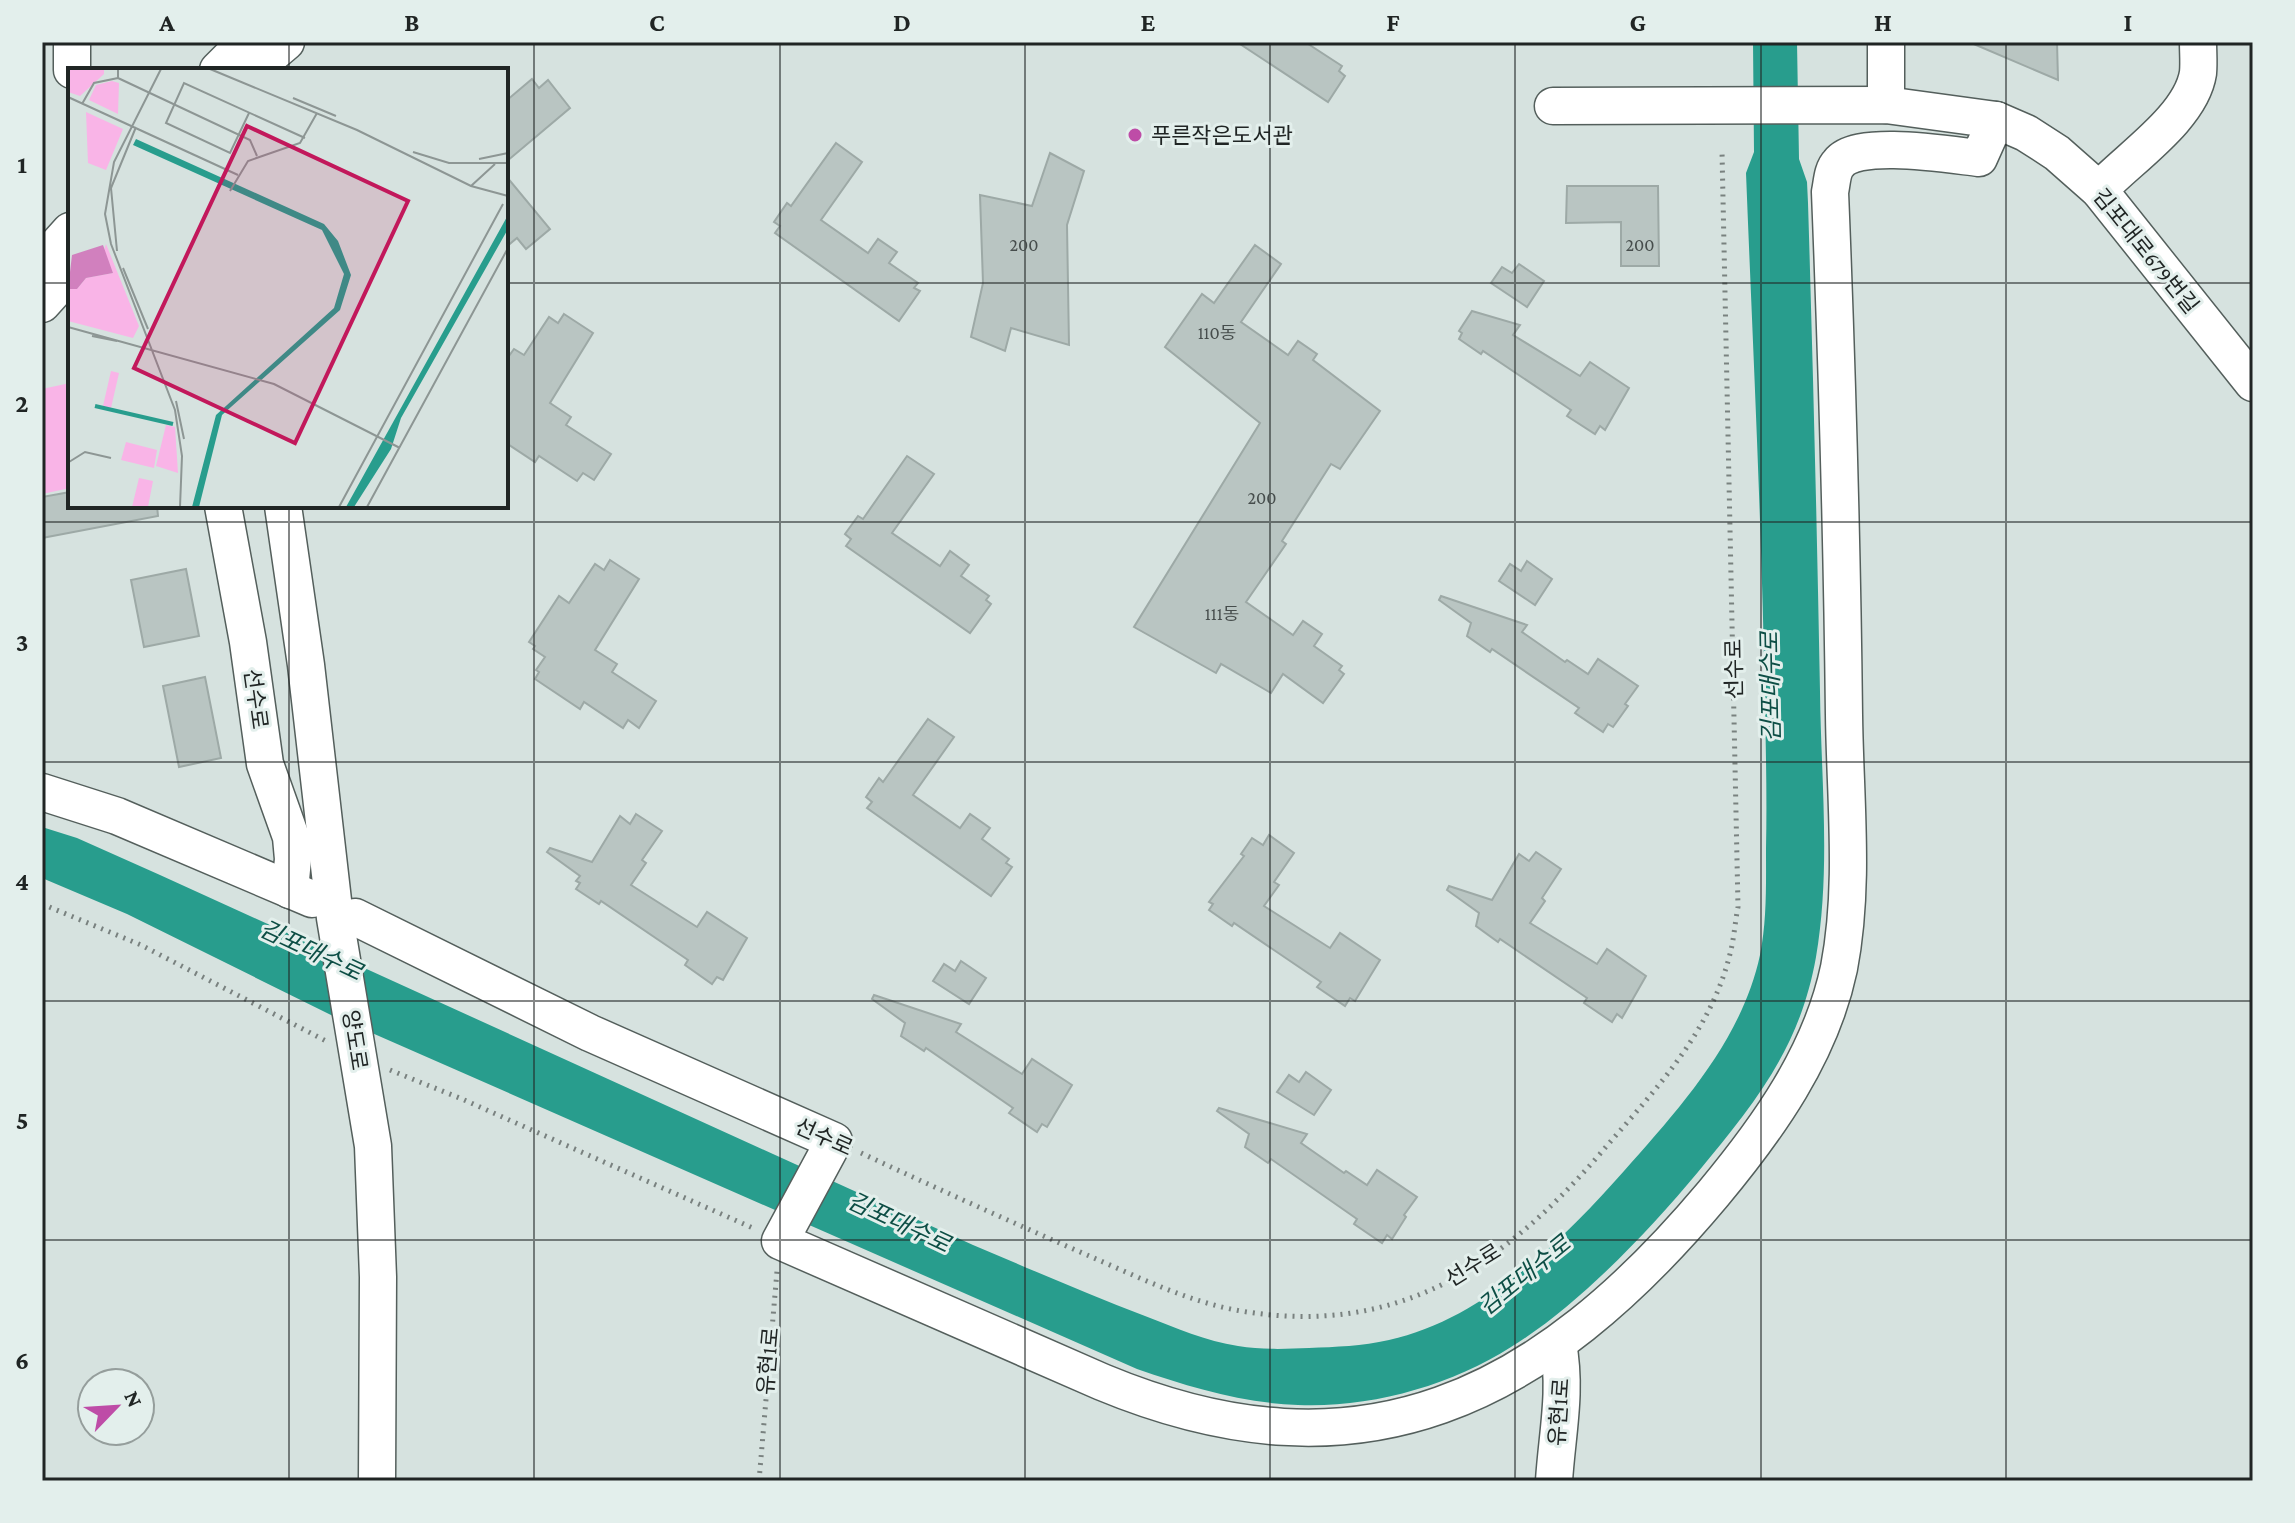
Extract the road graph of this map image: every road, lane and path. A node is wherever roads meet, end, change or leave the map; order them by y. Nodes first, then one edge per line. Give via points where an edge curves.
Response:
1 (72, 42) edge
2 (286, 42) edge
3 (1886, 42) edge
4 (1895, 42) edge
5 (2198, 42) edge
6 (229, 58) edge
7 (72, 68) edge
8 (1886, 100) junction
9 (1553, 106) dead end
10 (1996, 120) junction
11 (1722, 151) dead end
12 (2104, 186) junction
13 (68, 233) edge
14 (42, 262) edge
15 (68, 275) edge
16 (42, 304) edge
17 (2253, 365) edge
18 (2253, 383) edge
19 (223, 508) edge
20 (283, 508) edge
21 (298, 508) edge
22 (42, 792) edge
23 (290, 890) junction
24 (42, 904) edge
25 (345, 918) junction
26 (367, 1055) junction
27 (834, 1141) junction
28 (780, 1241) junction
29 (1558, 1344) junction
30 (377, 1481) edge
31 (390, 1481) edge
32 (759, 1481) edge
33 (1554, 1481) edge

1 - 7 street
2 - 6 street
3 - 8 street
4 - 8 street
5 - 12 street via 2198,73 2191,95
8 - 9 street
8 - 10 street, 김포대로679번길
8 - 12 street, 김포대로679번길 via 1950,100 2000,108 2053,135
10 - 12 street, 김포대로679번길 via 2026,133
10 - 29 street via 1979,158 1861,152 1837,164 1830,192 1848,860 1844,932 1827,1008 1808,1055 1746,1153 1654,1261
11 - 27 path, 선수로 via 1738,907 1730,955 1697,1034 1563,1194 1480,1263 1409,1300 1342,1315 1286,1316 1238,1311 1172,1290
12 - 17 street, 김포대로679번길
12 - 18 street, 김포대로679번길
13 - 14 street
15 - 16 street
19 - 23 street, 선수로 via 265,764 291,837
20 - 25 street, 양도로
21 - 25 street, 양도로
22 - 23 street, 선수로 via 117,816
23 - 25 street, 선수로
24 - 26 path via 141,945
25 - 26 street, 양도로
25 - 27 street, 선수로
26 - 28 path
26 - 30 street, 양도로 via 377,1213
26 - 31 street, 양도로 via 387,1147
27 - 28 street
28 - 29 street via 1137,1396 1223,1421 1299,1429 1405,1417 1474,1391
28 - 32 path, 유현1로
29 - 33 street, 유현1로 via 1563,1396

